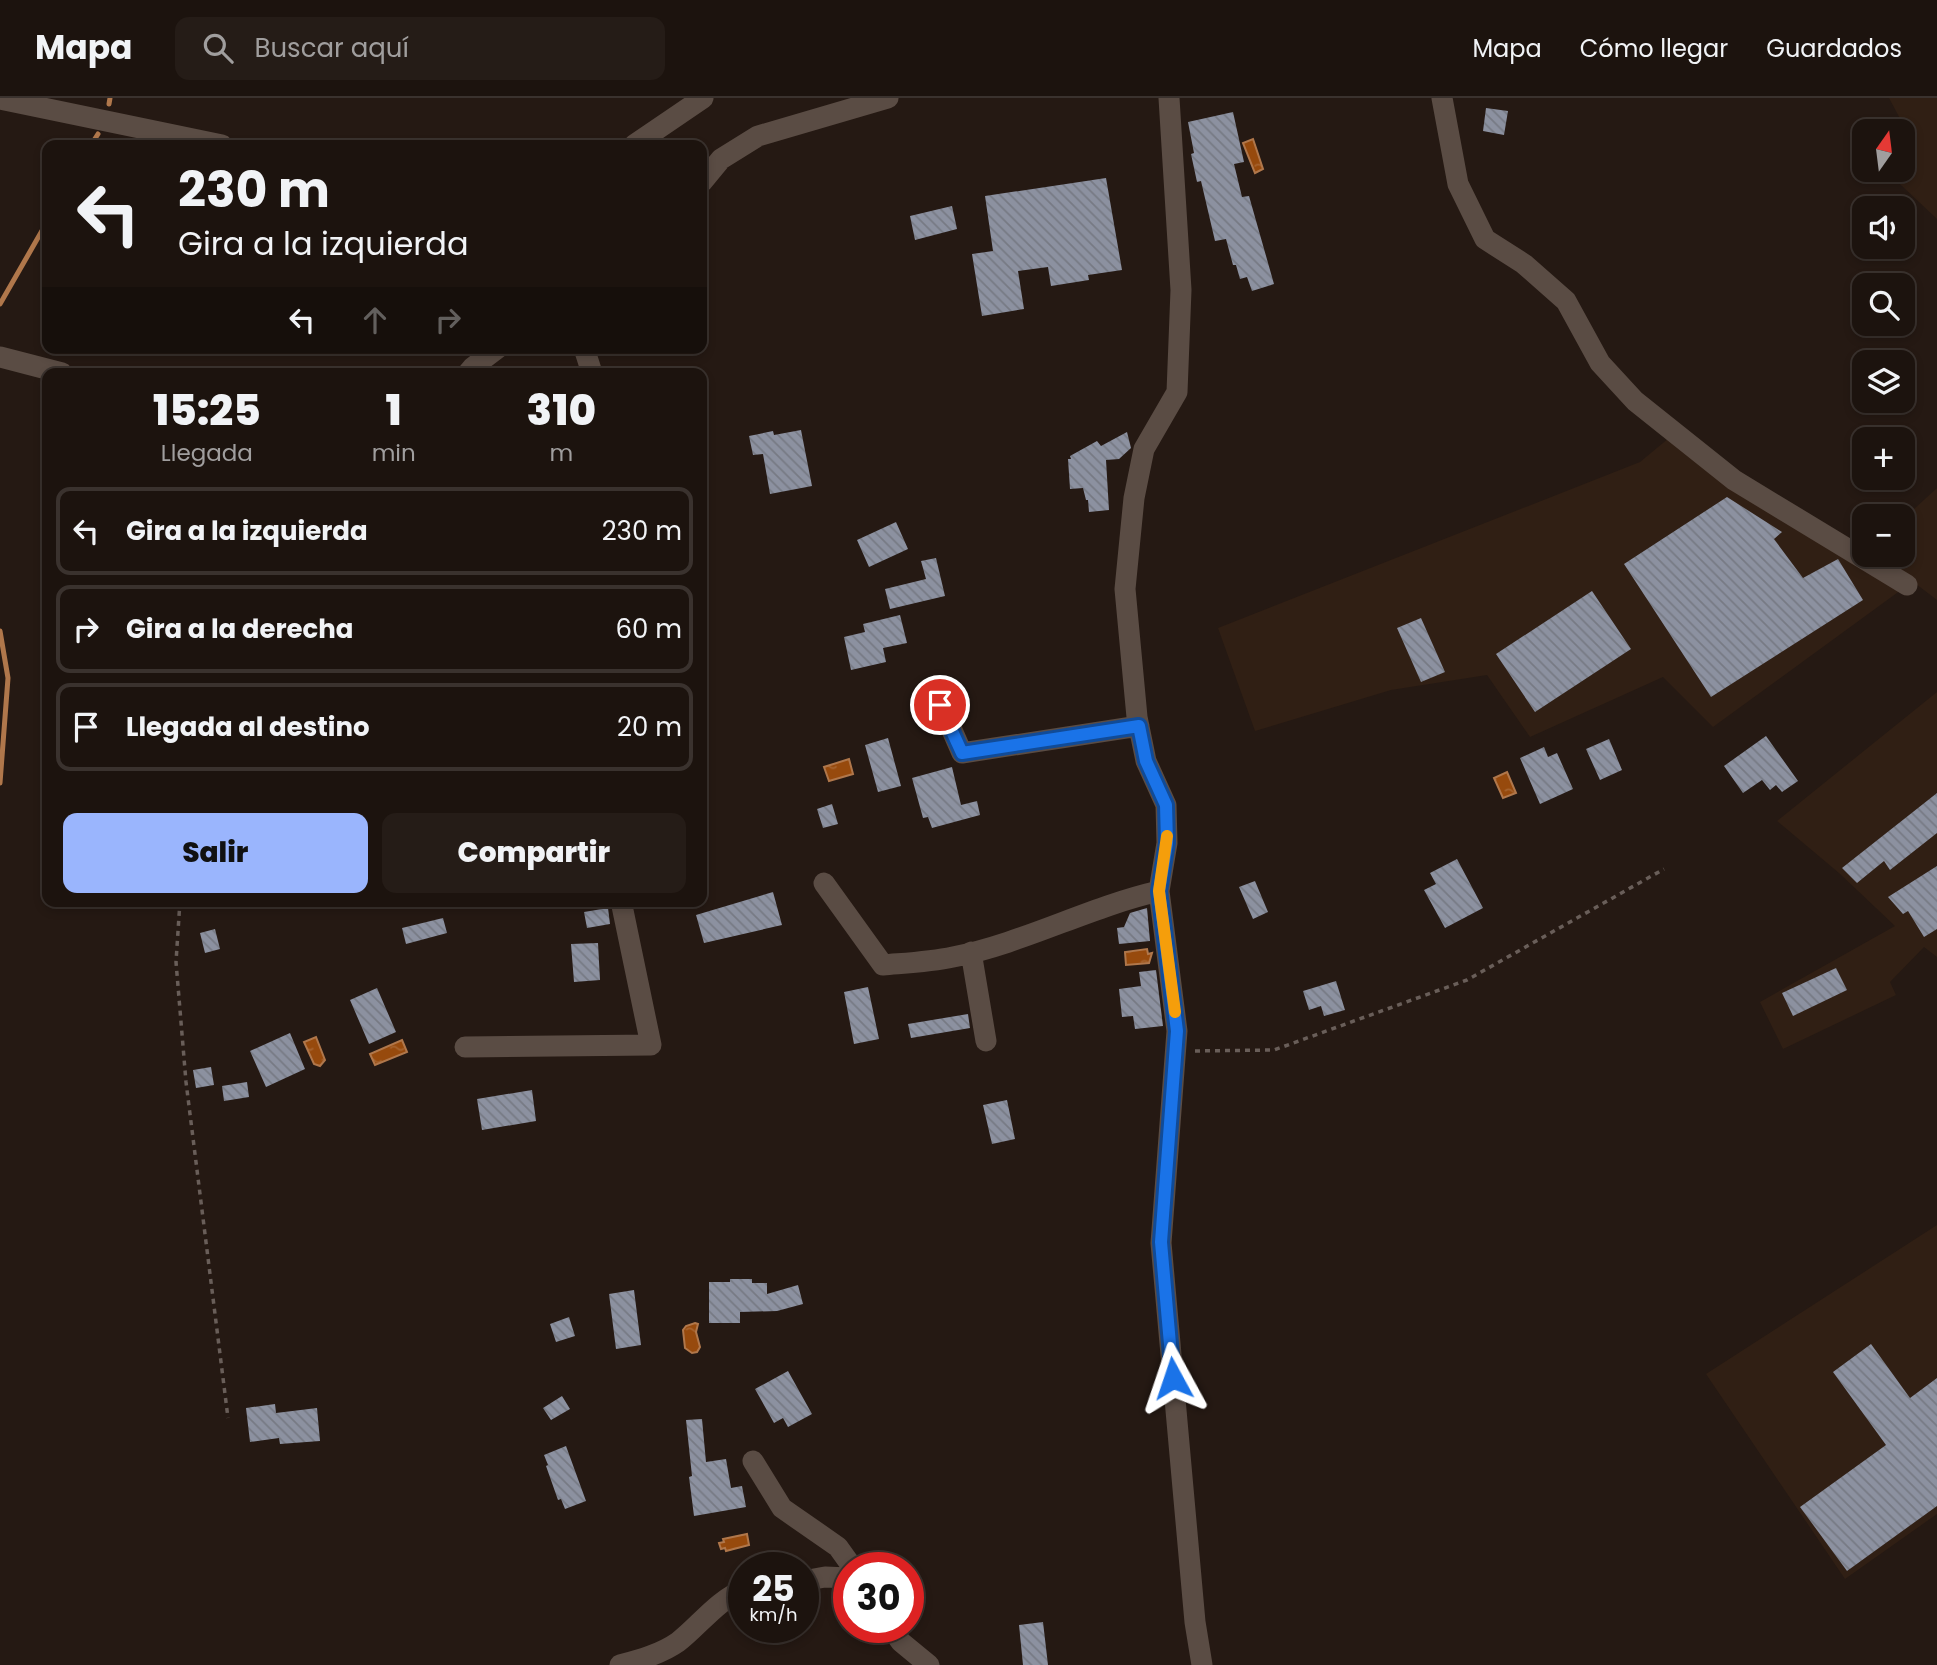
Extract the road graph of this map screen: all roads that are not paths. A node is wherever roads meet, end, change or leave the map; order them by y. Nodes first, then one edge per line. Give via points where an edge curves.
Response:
1 (703, 98) edge
2 (888, 98) edge
3 (1169, 98) edge
4 (1442, 98) edge
5 (0, 99) edge
6 (198, 140) edge
7 (641, 140) edge
8 (707, 176) edge
9 (490, 354) edge
10 (0, 357) edge
11 (43, 368) edge
12 (471, 368) edge
13 (1907, 585) dead end
14 (940, 705) dead end
15 (1139, 726) junction
16 (824, 883) dead end
17 (1159, 891) junction
18 (622, 907) edge
19 (971, 952) junction
20 (986, 1041) dead end
21 (465, 1047) dead end
22 (753, 1461) dead end
23 (842, 1552) edge
24 (728, 1601) edge
25 (902, 1643) edge
26 (620, 1665) edge
27 (929, 1665) edge
28 (1202, 1665) edge

1 - 7 street
2 - 8 street via 758,136 721,159
3 - 15 street via 1181,290 1177,392 1144,449 1134,498 1125,589
4 - 13 street via 1458,184 1485,239 1524,264 1566,302 1600,363 1634,401 1734,480
5 - 6 street
9 - 12 street
10 - 11 street
14 - 15 street via 962,753
15 - 17 street via 1146,761 1166,805 1167,843
16 - 19 street via 883,965
17 - 19 street
17 - 28 street via 1177,1031 1161,1242
18 - 21 street via 651,1045
19 - 20 street
22 - 23 street via 782,1508
24 - 26 street via 677,1643
25 - 27 street

